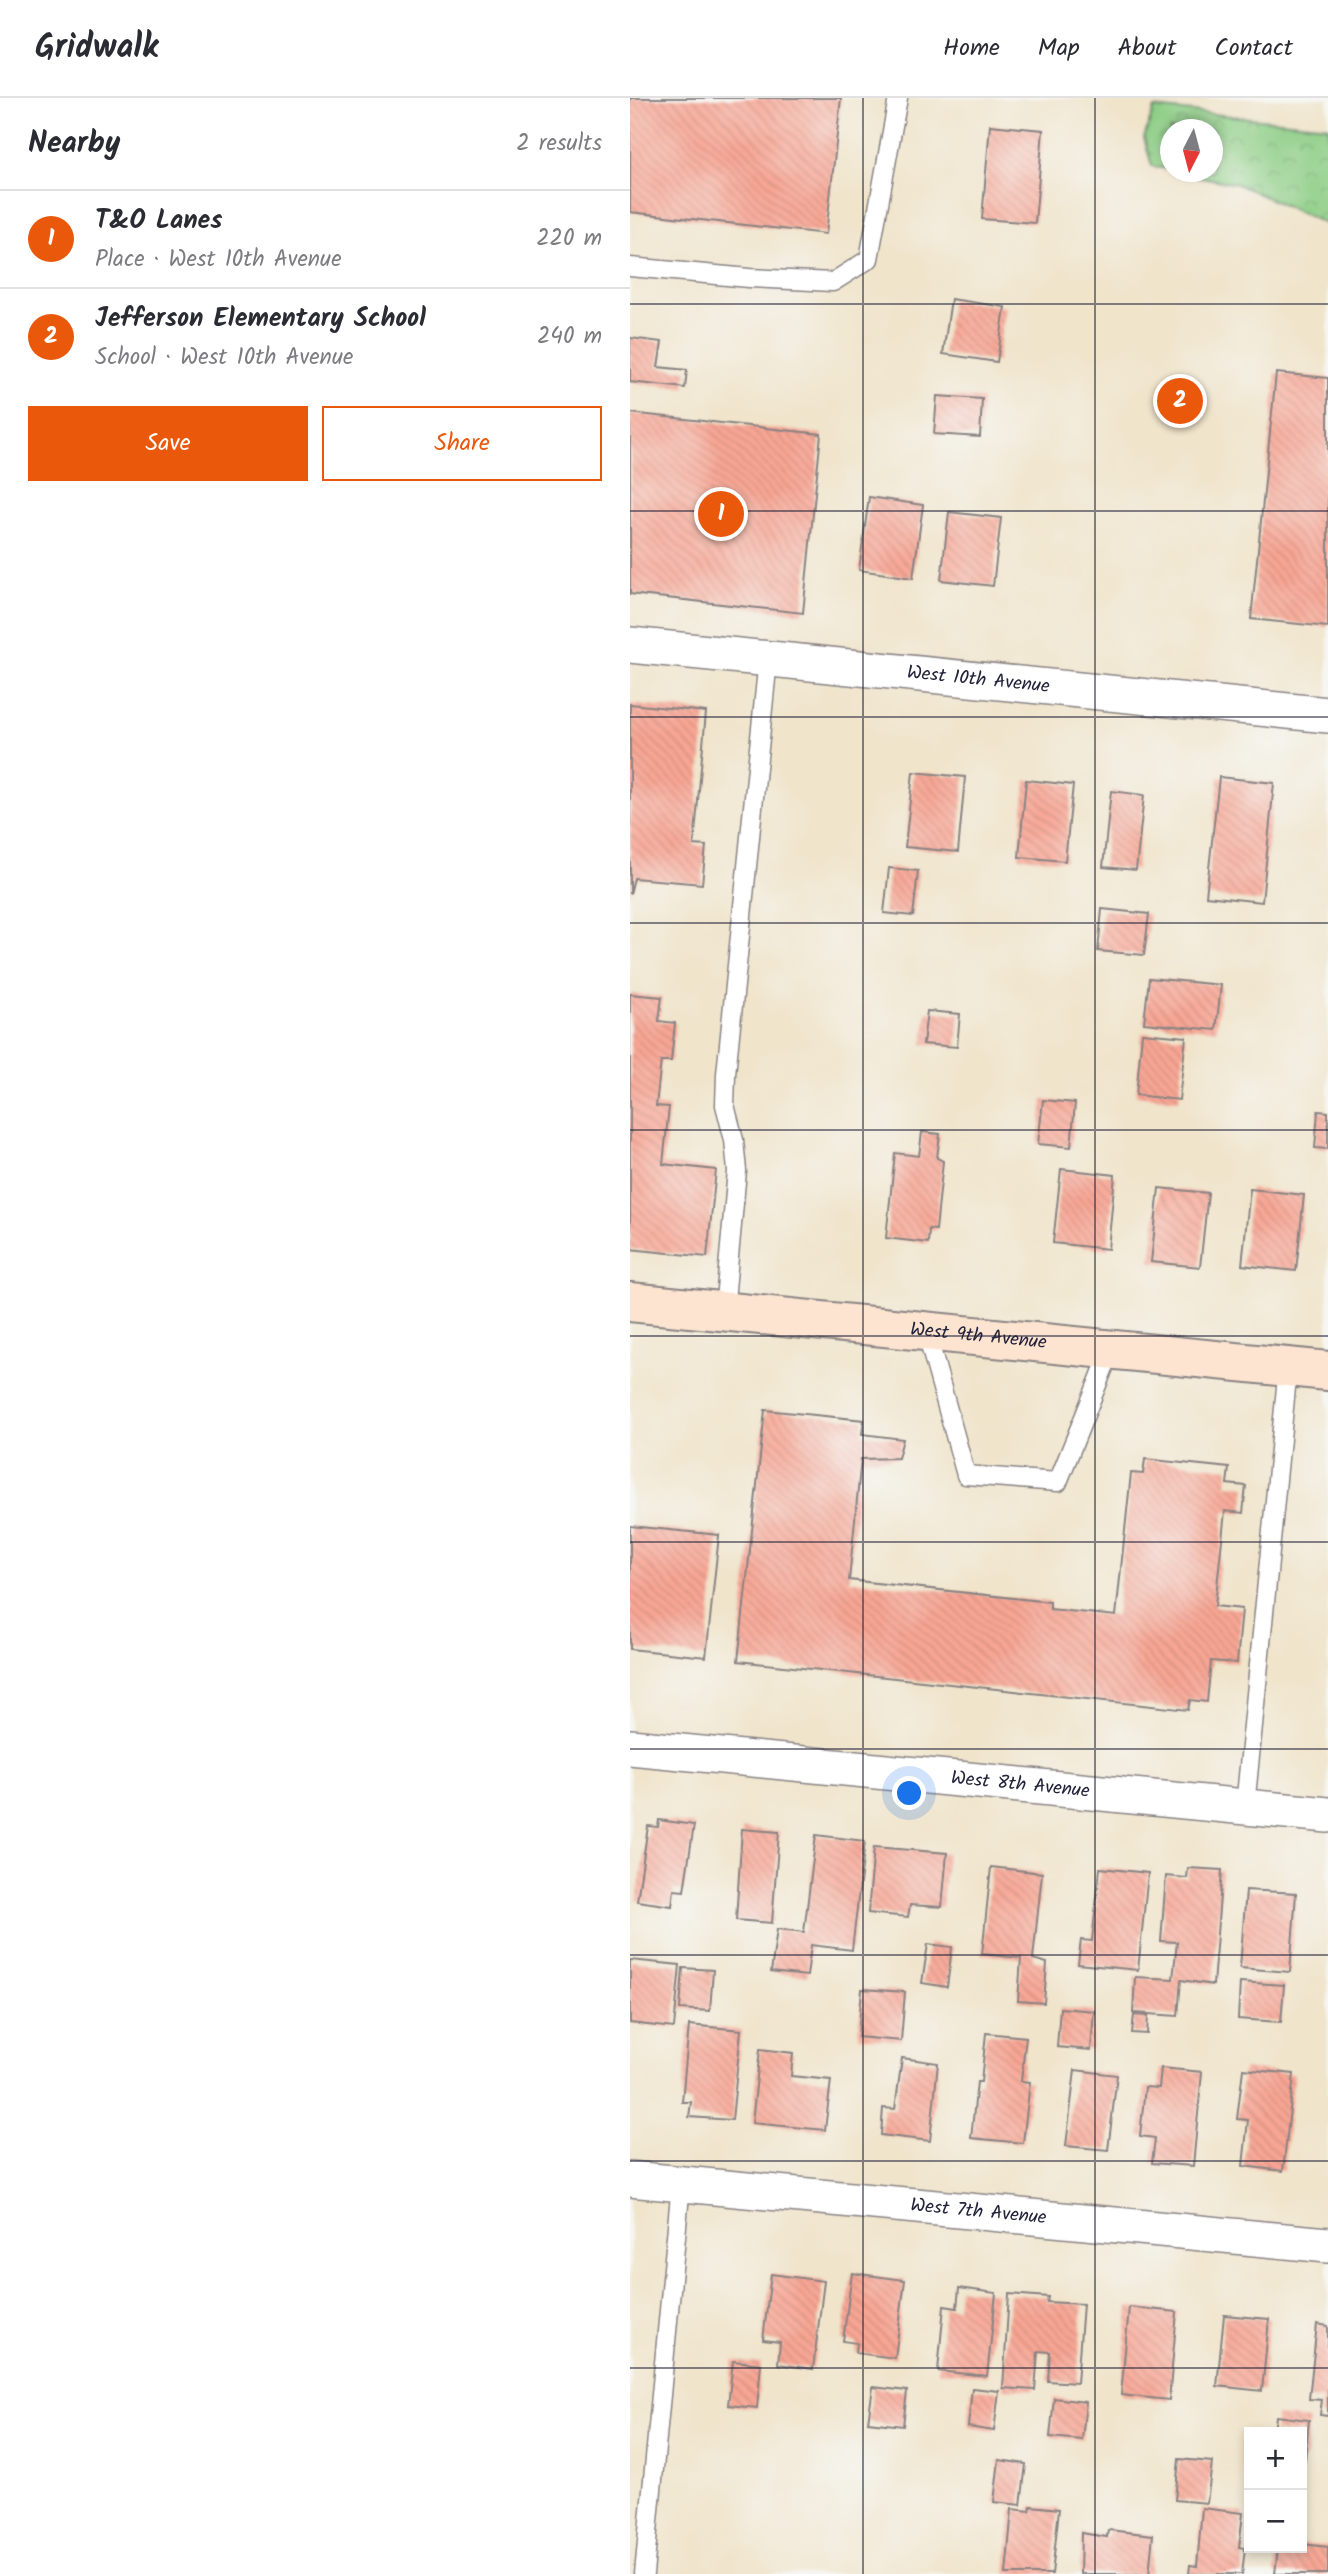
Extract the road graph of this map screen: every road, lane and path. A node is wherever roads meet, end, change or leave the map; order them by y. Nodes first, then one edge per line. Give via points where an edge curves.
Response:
1 (898, 98) edge
2 (630, 267) edge
3 (630, 645) edge
4 (768, 659) junction
5 (1328, 715) edge
6 (630, 1302) edge
7 (724, 1311) junction
8 (926, 1331) junction
9 (1111, 1350) junction
10 (1288, 1367) junction
11 (1328, 1371) edge
12 (630, 1747) edge
13 (1245, 1807) junction
14 (1328, 1815) edge
15 (630, 2179) edge
16 (681, 2184) junction
17 (1328, 2245) edge
18 (644, 2574) edge

1 - 2 lane via 869,259 860,265 833,282
3 - 4 street, West 10th Avenue
4 - 5 street, West 10th Avenue
4 - 7 lane via 726,1074 725,1105 737,1171
6 - 7 main road, West 9th Avenue
7 - 8 main road, West 9th Avenue
8 - 9 main road, West 9th Avenue
8 - 9 lane via 966,1475 1058,1482
9 - 10 main road, West 9th Avenue
10 - 11 main road, West 9th Avenue
10 - 13 lane
12 - 13 street, West 8th Avenue
13 - 14 street, West 8th Avenue
15 - 16 street, West 7th Avenue
16 - 17 street, West 7th Avenue
16 - 18 lane

